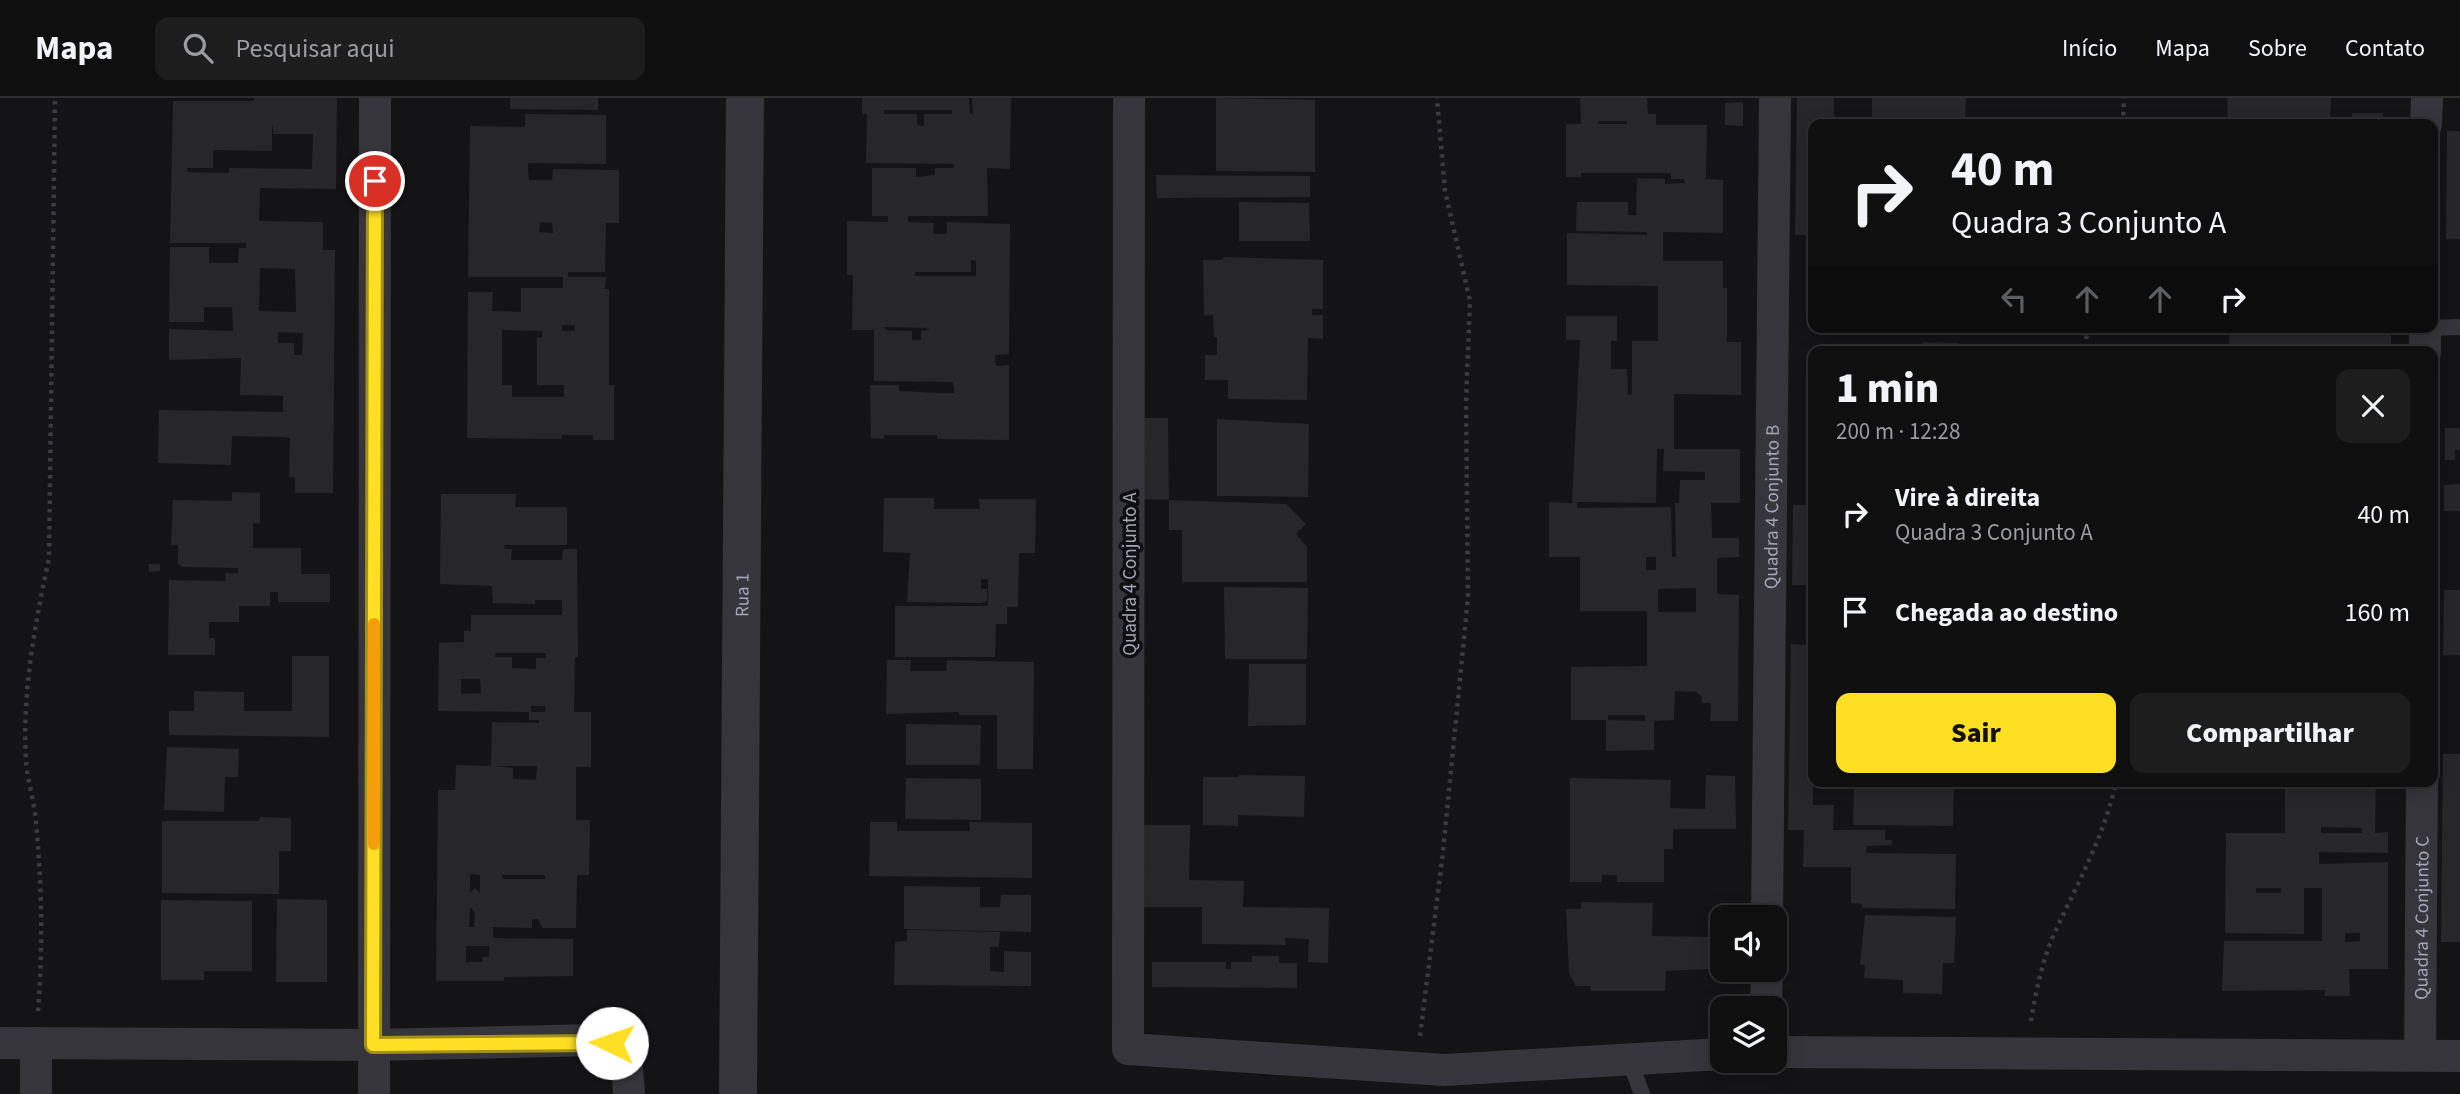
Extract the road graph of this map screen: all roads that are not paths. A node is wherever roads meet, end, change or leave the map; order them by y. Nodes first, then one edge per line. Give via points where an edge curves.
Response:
1 (376, 98) edge
2 (745, 98) edge
3 (1129, 98) edge
4 (1775, 98) edge
5 (2427, 98) edge
6 (2426, 119) edge
7 (2438, 327) edge
8 (2460, 327) edge
9 (2422, 787) edge
10 (1767, 905) edge
11 (0, 1042) edge
12 (36, 1043) junction
13 (373, 1045) junction
14 (1787, 1052) edge
15 (2420, 1054) junction
16 (1710, 1055) edge
17 (2460, 1056) edge
18 (1629, 1059) junction
19 (1436, 1077) edge
20 (36, 1094) edge
21 (374, 1094) edge
22 (629, 1094) edge
23 (738, 1094) edge
24 (1642, 1094) edge

1 - 13 street
2 - 23 street, Rua 1
3 - 19 street, Quadra 4 Conjunto A via 1128,1049
4 - 10 street, Quadra 4 Conjunto B
5 - 6 street
7 - 8 lane
9 - 15 street, Quadra 4 Conjunto C
11 - 12 street
12 - 13 street
12 - 20 street
13 - 21 street
13 - 22 street via 612,1043 621,1052 628,1073
14 - 15 street
15 - 17 street
16 - 18 street
18 - 19 street
18 - 24 lane

